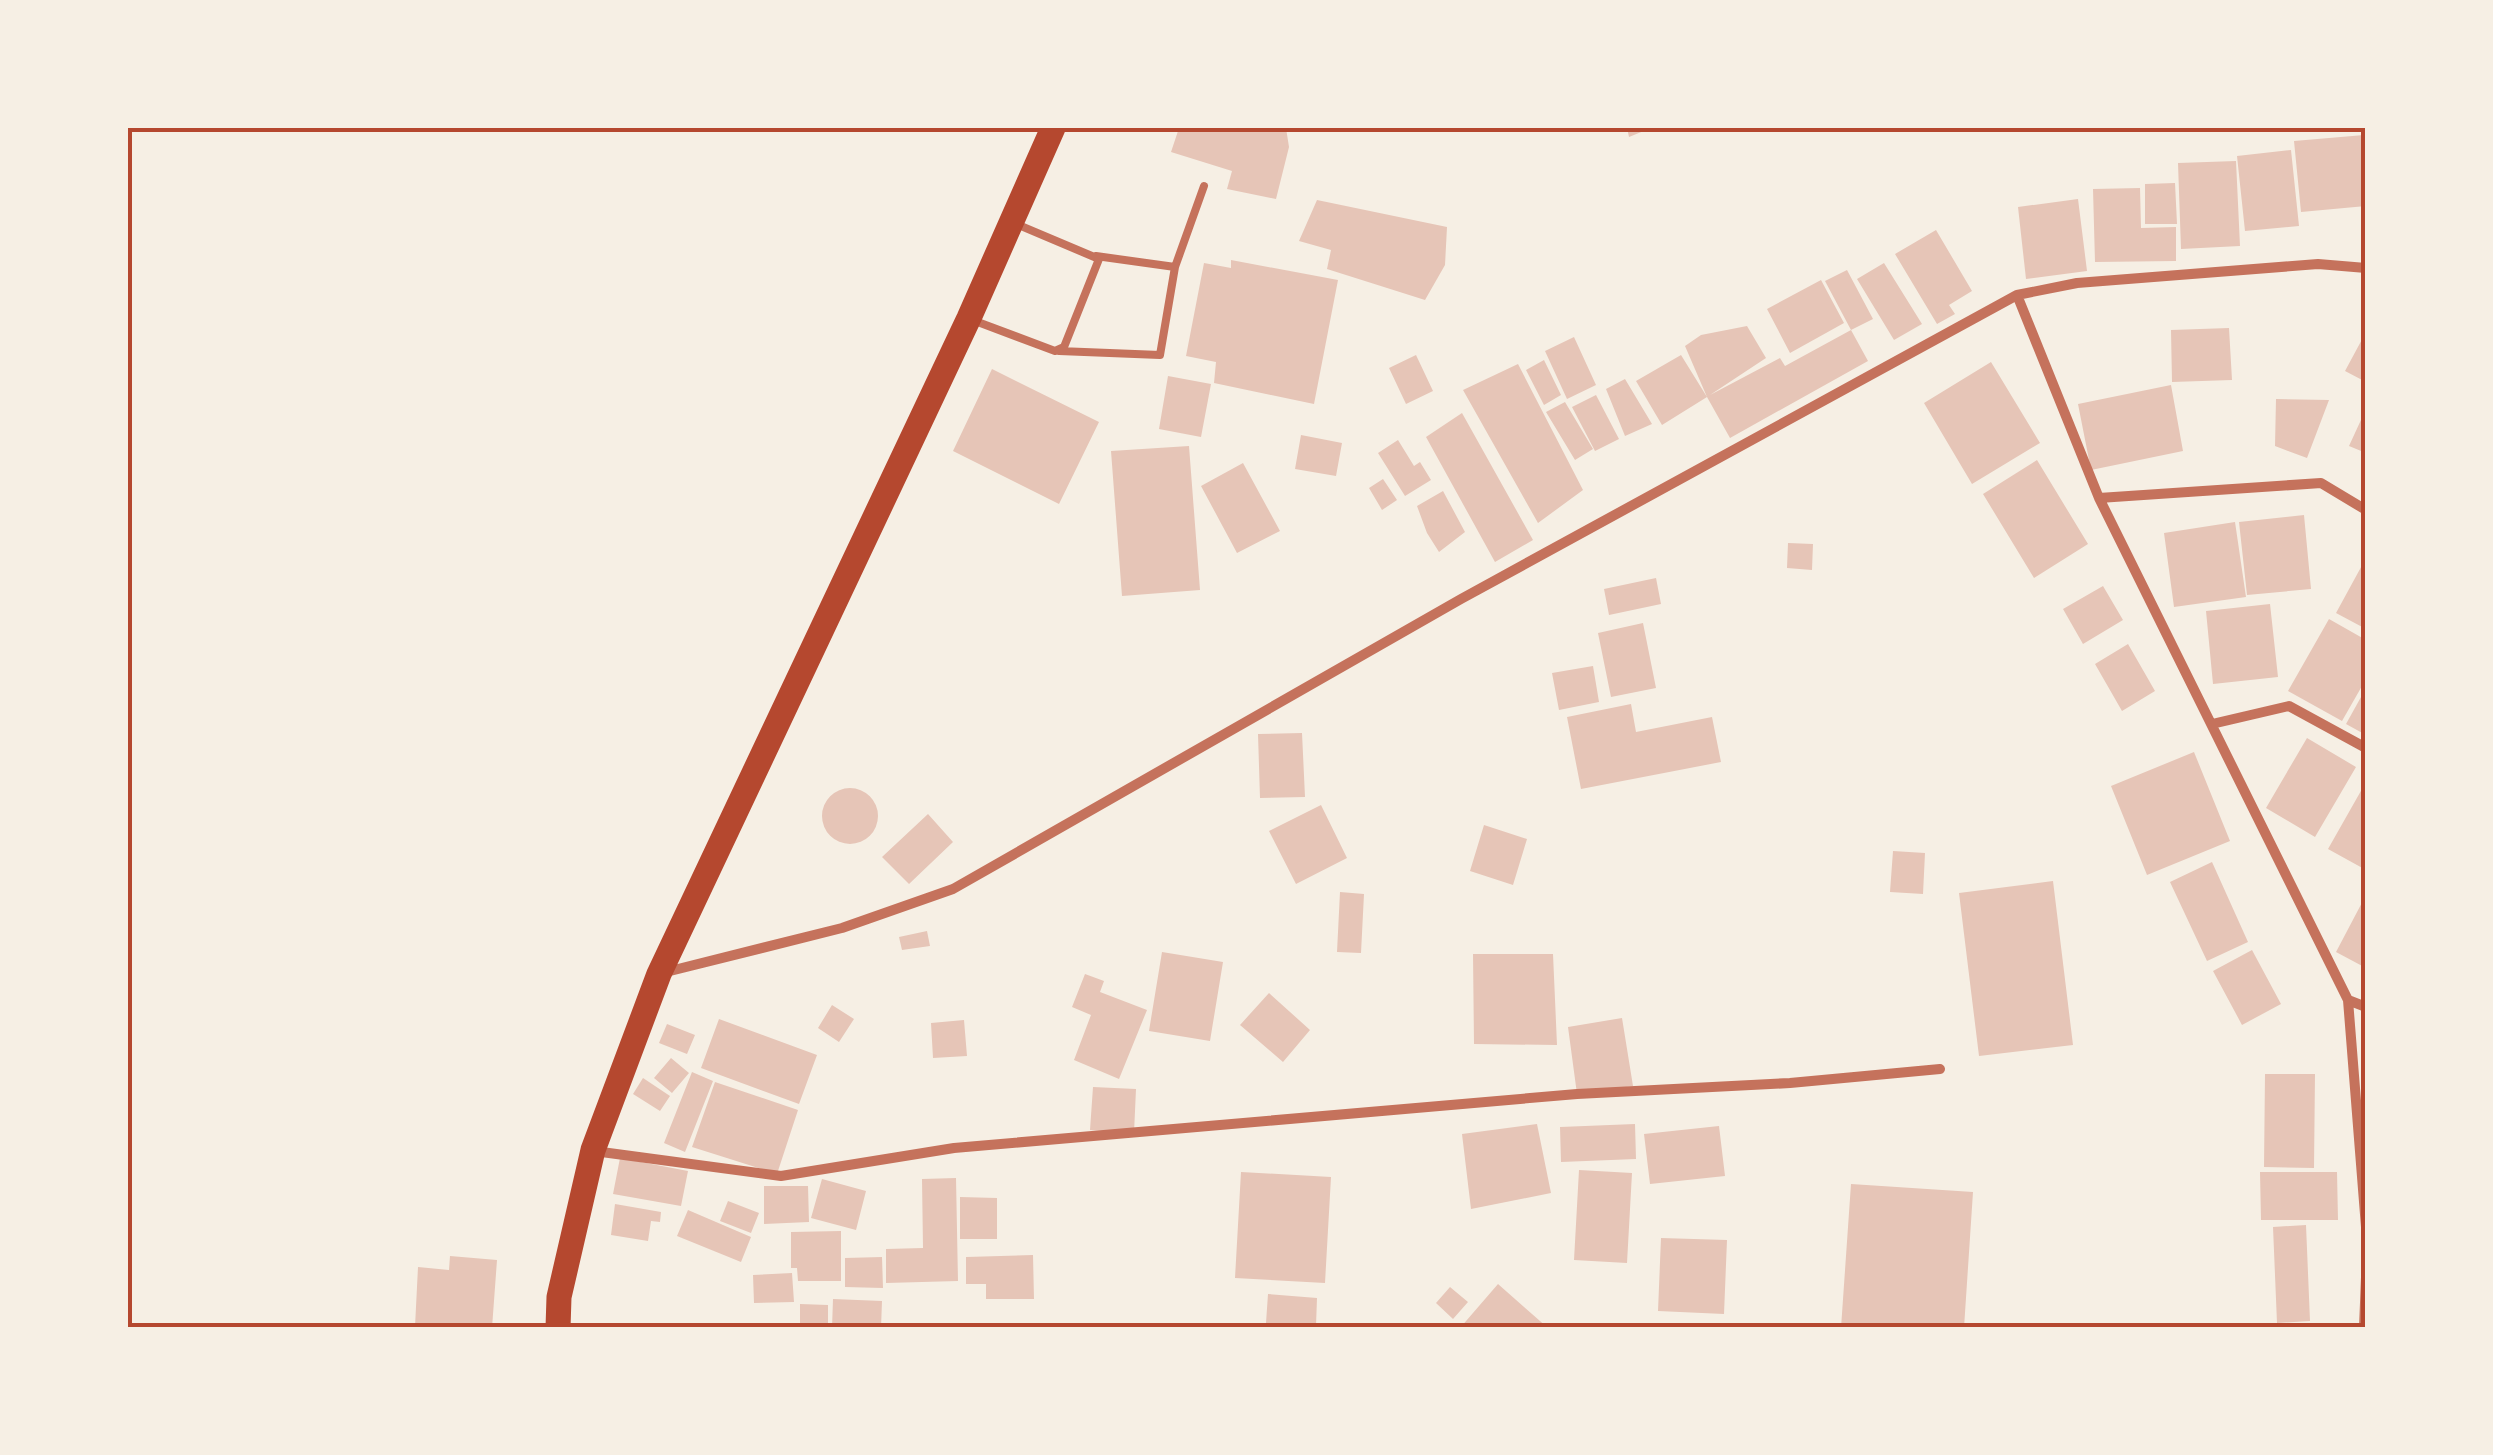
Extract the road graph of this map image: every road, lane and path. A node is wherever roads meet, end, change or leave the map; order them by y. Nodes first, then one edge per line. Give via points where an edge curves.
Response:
1 (1053, 128) edge
2 (1204, 186) dead end
3 (1012, 222) junction
4 (1096, 256) junction
5 (1175, 268) junction
6 (2366, 268) edge
7 (2017, 295) junction
8 (969, 318) junction
9 (1059, 351) junction
10 (2099, 498) junction
11 (2366, 510) edge
12 (2212, 724) junction
13 (2366, 748) edge
14 (659, 974) junction
15 (2348, 1000) junction
16 (2366, 1007) edge
17 (1940, 1069) dead end
18 (592, 1150) junction
19 (2366, 1227) edge
20 (2366, 1277) edge
21 (558, 1328) edge
22 (2364, 1328) edge

1 - 3 main road
2 - 5 lane
3 - 4 lane
3 - 8 main road
4 - 5 lane
4 - 9 lane via 1099,264
5 - 9 lane via 1160,355
6 - 7 street via 2318,264 2077,283
7 - 10 street
7 - 14 street via 1461,599 954,889 842,928
8 - 9 lane
8 - 14 main road
10 - 11 street via 2321,483
10 - 12 street
12 - 13 street via 2289,706
12 - 15 street
14 - 18 main road
15 - 16 street
15 - 19 street
17 - 18 street via 954,1148 781,1176
18 - 21 main road via 558,1298
20 - 22 street

